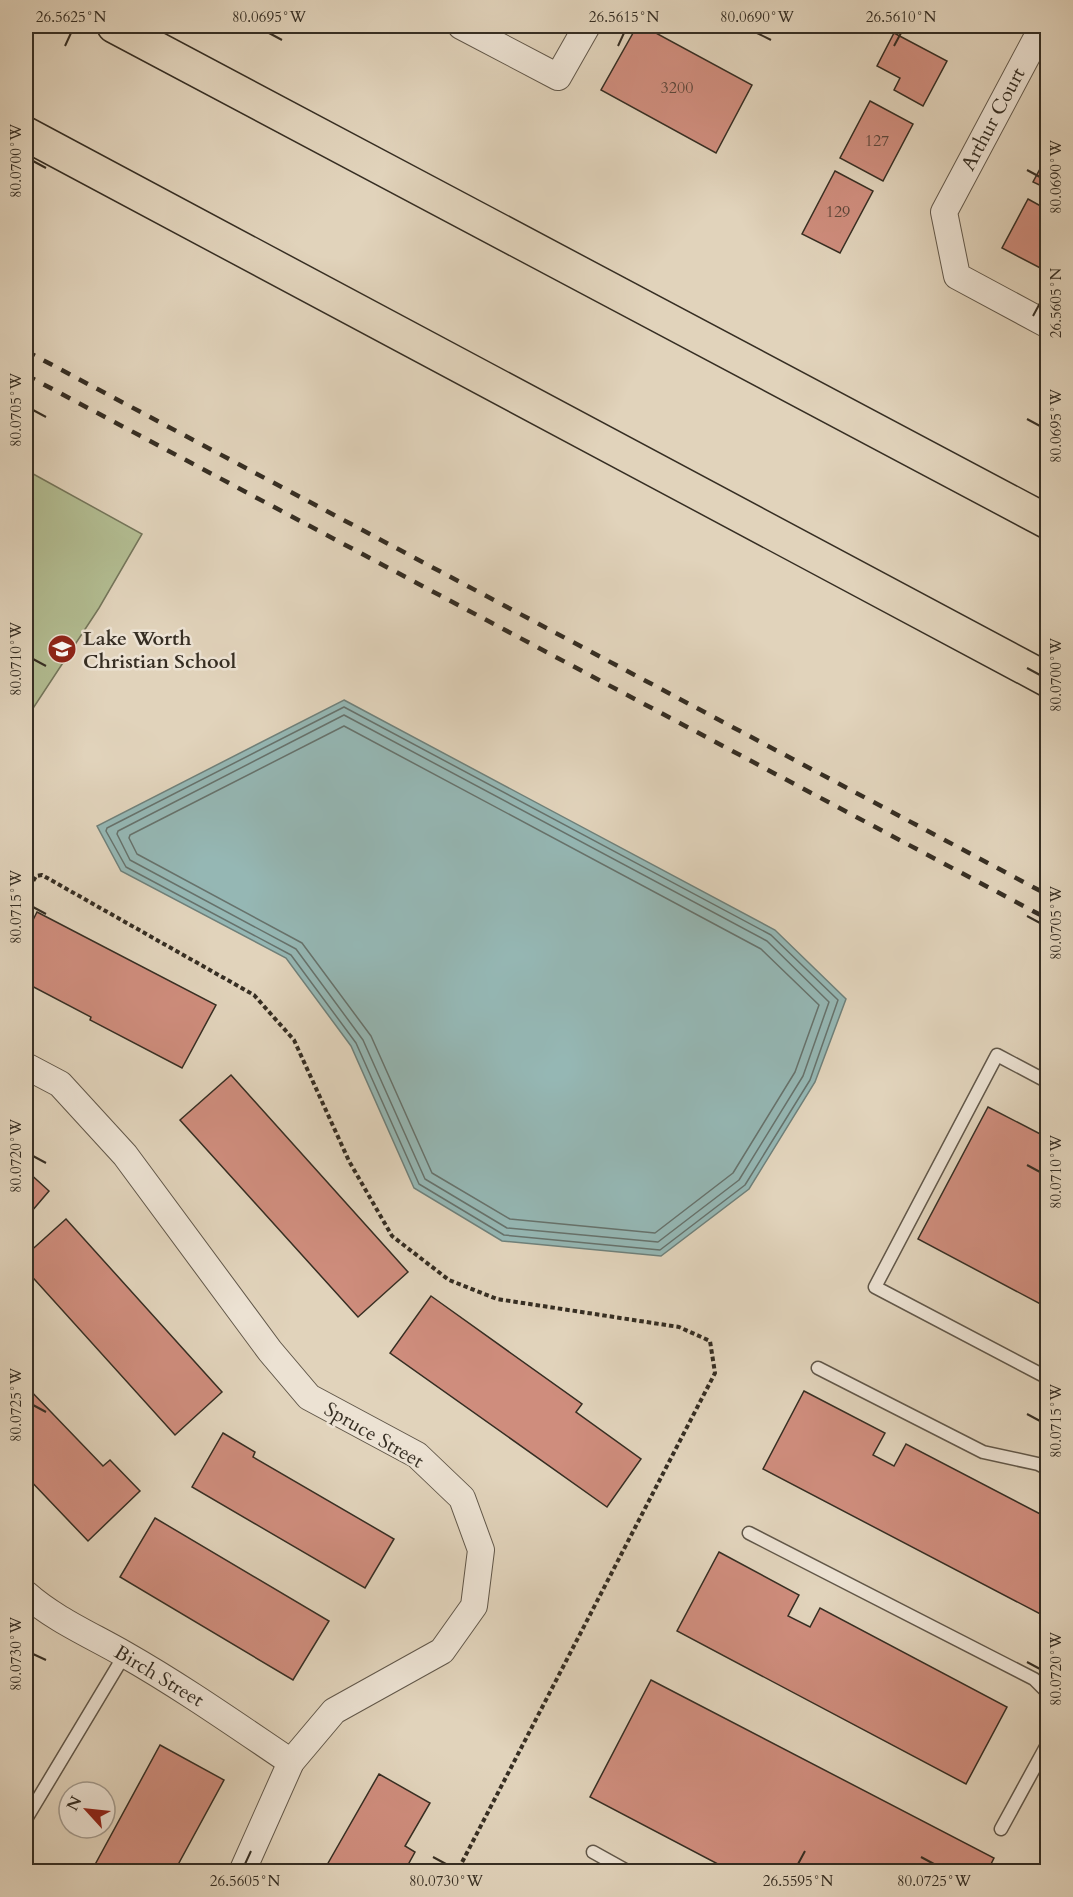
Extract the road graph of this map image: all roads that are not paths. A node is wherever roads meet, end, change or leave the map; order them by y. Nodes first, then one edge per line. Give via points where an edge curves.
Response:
1 (114, 26) edge
2 (461, 26) edge
3 (586, 26) edge
4 (1043, 26) edge
5 (26, 134) edge
6 (1047, 325) edge
7 (1047, 522) edge
8 (1047, 680) edge
9 (26, 1066) edge
10 (1047, 1082) edge
11 (819, 1368) dead end
12 (1047, 1378) edge
13 (1047, 1469) edge
14 (749, 1533) dead end
15 (26, 1594) edge
16 (125, 1654) junction
17 (1047, 1693) edge
18 (1047, 1743) edge
19 (291, 1762) junction
20 (26, 1819) edge
21 (1001, 1829) dead end
22 (593, 1852) dead end
23 (242, 1872) edge
24 (629, 1872) edge

1 - 7 highway
2 - 3 street via 558,77
4 - 6 street, Arthur Court via 944,212 957,276
5 - 8 highway
9 - 19 street, Spruce Street via 60,1084 125,1155 270,1351 309,1397 417,1455 462,1498 481,1550 474,1605 442,1651 334,1711
10 - 12 lane via 997,1055 875,1287
11 - 13 lane via 983,1452
14 - 17 lane via 1034,1679
15 - 16 street, Birch Street via 40,1607
16 - 19 street, Birch Street
16 - 20 lane
18 - 21 lane
19 - 23 street, Spruce Street
22 - 24 lane

